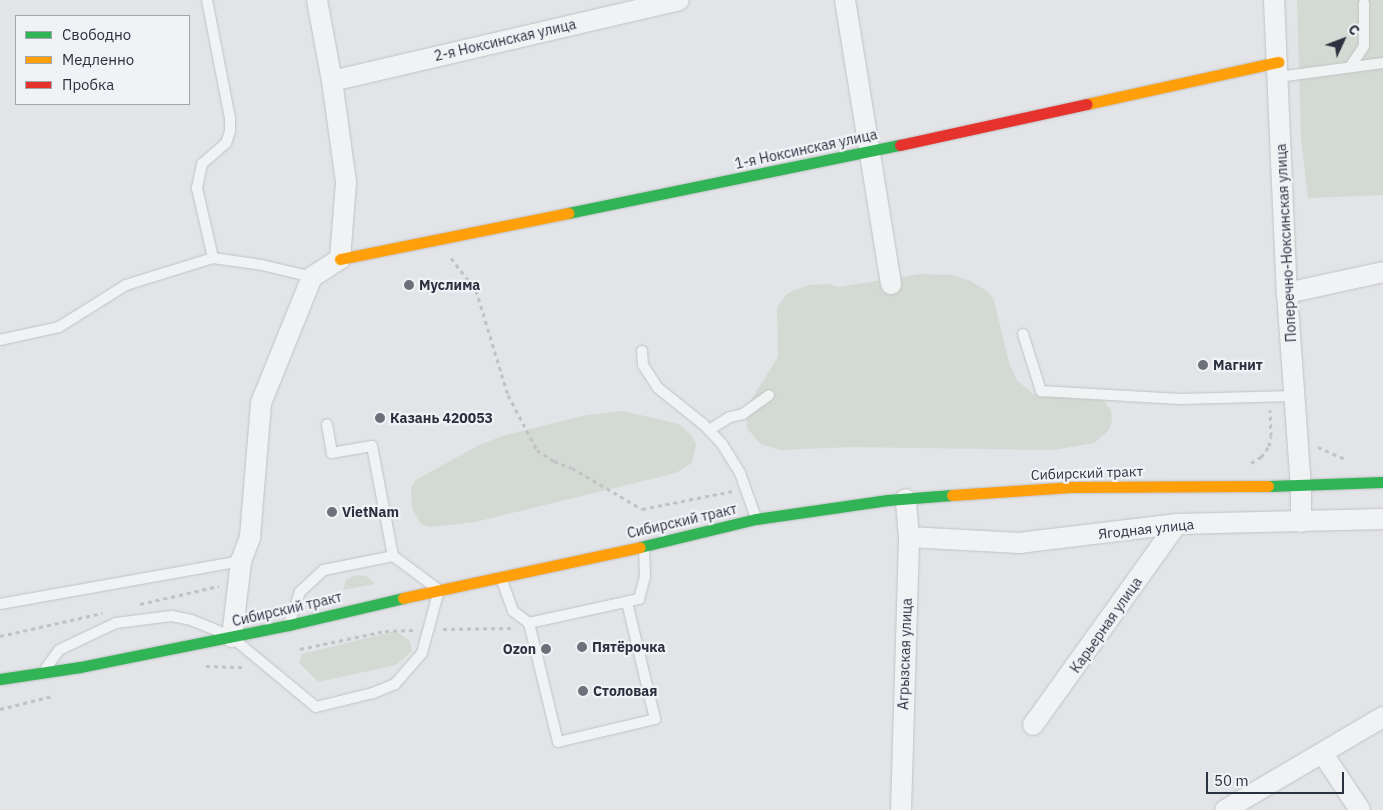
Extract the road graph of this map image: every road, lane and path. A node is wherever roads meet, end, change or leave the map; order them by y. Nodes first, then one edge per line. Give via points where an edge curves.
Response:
1 (207, 0) edge
2 (317, 0) edge
3 (679, 0) edge
4 (845, 0) edge
5 (1274, 0) edge
6 (1364, 3) dead end
7 (1383, 63) edge
8 (1350, 67) junction
9 (1278, 69) junction
10 (332, 81) junction
11 (869, 152) junction
12 (437, 240) junction
13 (213, 258) junction
14 (340, 259) junction
15 (1383, 272) edge
16 (312, 277) junction
17 (891, 284) dead end
18 (1287, 293) junction
19 (1023, 334) dead end
20 (0, 340) edge
21 (642, 351) dead end
22 (769, 395) dead end
23 (1294, 396) junction
24 (1270, 397) junction
25 (327, 424) dead end
26 (709, 430) junction
27 (1318, 447) dead end
28 (1350, 459) dead end
29 (1251, 463) dead end
30 (1383, 482) edge
31 (1301, 486) junction
32 (746, 489) junction
33 (906, 499) junction
34 (756, 519) junction
35 (1383, 519) edge
36 (1301, 522) junction
37 (1177, 524) junction
38 (909, 537) junction
39 (644, 546) junction
40 (393, 556) junction
41 (241, 561) junction
42 (501, 577) junction
43 (439, 590) junction
44 (627, 602) junction
45 (0, 604) edge
46 (529, 623) junction
47 (289, 625) junction
48 (232, 637) junction
49 (44, 672) junction
50 (0, 679) edge
51 (1383, 717) edge
52 (1033, 725) dead end
53 (1323, 754) junction
54 (901, 810) edge
55 (1225, 810) edge
56 (1360, 810) edge

1 - 13 lane via 230,118 226,143 202,164 197,188
2 - 10 street
3 - 10 street, 2-я Ноксинская улица
4 - 11 street
5 - 9 street, Поперечно-Ноксинская улица
6 - 8 lane via 1364,46
7 - 8 lane
8 - 9 lane
9 - 11 main road, 1-я Ноксинская улица
9 - 18 street, Поперечно-Ноксинская улица
10 - 14 street via 346,182
11 - 12 main road, 1-я Ноксинская улица
11 - 17 street
12 - 14 main road, 1-я Ноксинская улица
12 - 32 path via 476,290 508,395 536,450 642,509
13 - 16 lane
13 - 20 lane via 126,285 59,327
14 - 16 street
15 - 18 street
16 - 41 street via 261,403 250,538
18 - 23 street, Поперечно-Ноксинская улица
19 - 24 lane via 1041,391 1180,399
21 - 26 lane via 643,365 658,388
22 - 26 lane via 743,414 730,417
23 - 24 lane
23 - 31 street, Поперечно-Ноксинская улица
24 - 29 path via 1271,436 1261,457
25 - 40 lane via 332,453 372,446
26 - 32 lane via 722,444
27 - 28 path via 1342,459
30 - 31 main road, Сибирский тракт
31 - 33 main road, Сибирский тракт via 1071,487
31 - 36 street, Поперечно-Ноксинская улица
32 - 34 lane
33 - 34 main road, Сибирский тракт
33 - 38 street, Агрызская улица
34 - 39 main road, Сибирский тракт
35 - 36 street, Ягодная улица
36 - 37 street, Ягодная улица
37 - 38 street, Ягодная улица via 1019,543
37 - 52 street, Карьерная улица
38 - 54 street, Агрызская улица
39 - 42 main road, Сибирский тракт
39 - 44 lane via 644,576 639,599
40 - 43 lane
40 - 47 lane via 324,570 300,592
41 - 45 lane
41 - 48 street
42 - 43 main road, Сибирский тракт
42 - 46 lane via 513,611
43 - 47 main road, Сибирский тракт
43 - 48 lane via 422,653 395,684 316,707
44 - 46 lane
44 - 46 lane via 655,719 558,742
47 - 48 main road, Сибирский тракт
48 - 49 main road, Сибирский тракт
48 - 49 lane via 172,616 116,624 59,650
49 - 50 main road, Сибирский тракт
51 - 53 street
53 - 55 street
53 - 56 street

